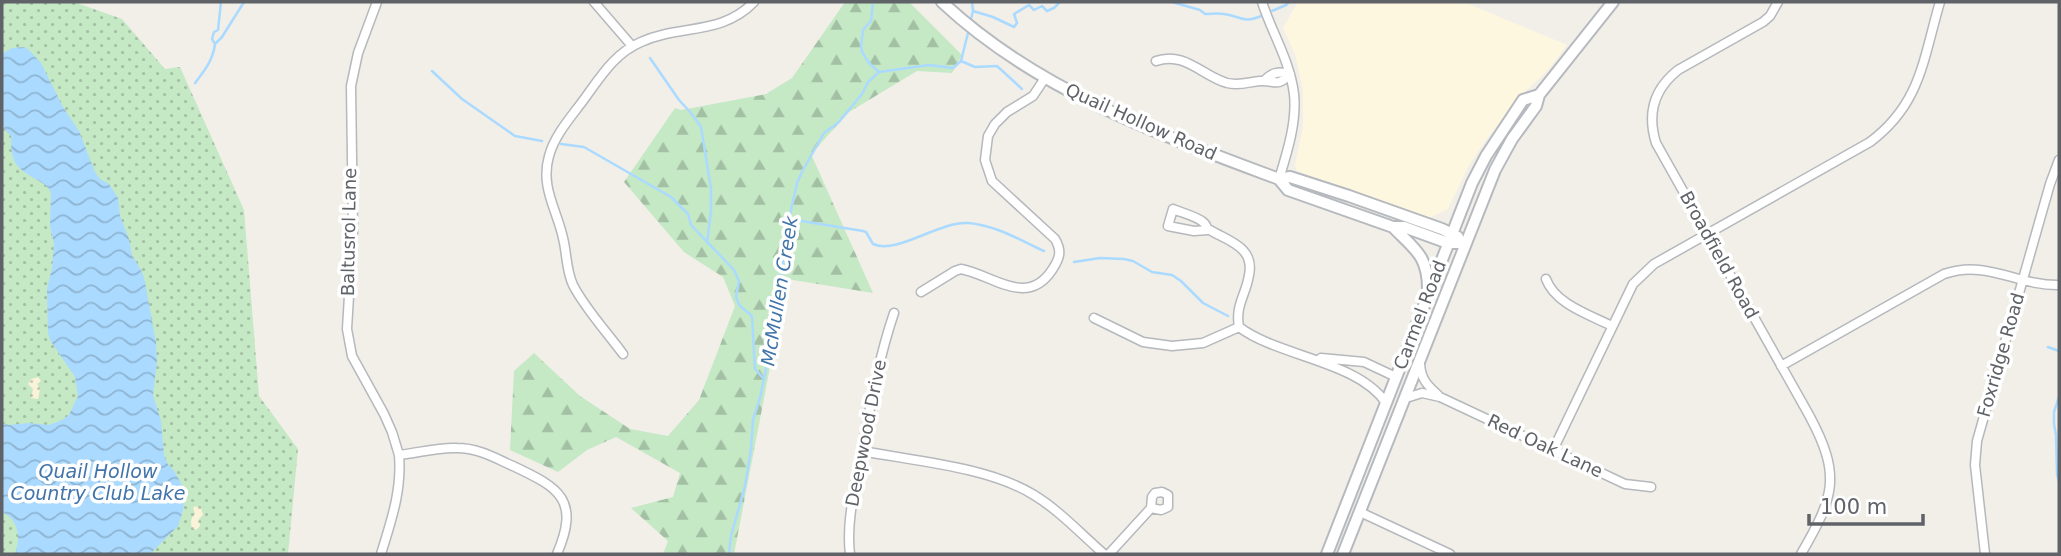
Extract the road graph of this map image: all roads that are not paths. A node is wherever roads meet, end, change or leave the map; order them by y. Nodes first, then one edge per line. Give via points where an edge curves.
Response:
1 (377, 2) edge
2 (594, 2) edge
3 (754, 2) edge
4 (1262, 2) edge
5 (1614, 2) edge
6 (1778, 2) edge
7 (1940, 2) edge
8 (946, 6) edge
9 (632, 46) junction
10 (1156, 61) dead end
11 (1290, 74) junction
12 (1045, 78) junction
13 (1539, 95) junction
14 (2059, 160) edge
15 (1279, 179) junction
16 (1393, 227) junction
17 (1208, 230) junction
18 (1707, 234) junction
19 (1450, 238) junction
20 (1466, 243) junction
21 (1546, 279) dead end
22 (2022, 281) junction
23 (2059, 285) edge
24 (921, 292) dead end
25 (1428, 293) junction
26 (894, 313) dead end
27 (1094, 318) dead end
28 (1612, 326) junction
29 (1240, 327) junction
30 (623, 354) dead end
31 (1304, 357) junction
32 (1420, 364) junction
33 (1781, 366) junction
34 (1396, 377) junction
35 (1440, 397) junction
36 (1406, 398) junction
37 (1385, 403) junction
38 (1553, 450) junction
39 (862, 451) junction
40 (398, 456) junction
41 (1651, 487) dead end
42 (1151, 508) dead end
43 (1360, 512) junction
44 (381, 554) edge
45 (557, 554) edge
46 (850, 554) edge
47 (1106, 554) edge
48 (1327, 554) edge
49 (1343, 554) edge
50 (1450, 554) edge
51 (1801, 554) edge
52 (1985, 554) edge

1 - 40 street, Baltusrol Lane via 351,86 353,230 346,323 352,356 384,414
2 - 9 street
3 - 9 street via 719,24
4 - 11 street
5 - 13 main road, Carmel Road
6 - 18 street, Broadfield Road via 1763,22 1669,77 1653,105 1656,143
7 - 18 street via 1915,88 1884,132
8 - 12 main road, Quail Hollow Road
9 - 30 street via 611,63 559,135 549,154 546,178 573,284
10 - 11 street via 1180,59 1236,85 1273,84
11 - 15 street via 1292,130
12 - 15 main road, Quail Hollow Road via 1150,130
12 - 24 street via 1033,96 995,124 988,136 985,160 992,181 1055,239 1060,248 1056,264 1046,278 1025,288 961,269
13 - 19 main road, Carmel Road via 1523,100 1505,127 1472,183
13 - 20 main road, Carmel Road via 1495,170
14 - 22 street, Foxridge Road
15 - 16 main road, Quail Hollow Road via 1288,190
15 - 19 main road, Quail Hollow Road via 1290,177 1349,195
16 - 19 main road, Quail Hollow Road
16 - 25 main road via 1419,253 1427,271
17 - 17 street via 1203,222 1173,209 1168,226
17 - 29 street via 1235,242 1249,260 1250,274 1238,306
18 - 28 street via 1645,271
18 - 33 street, Broadfield Road
19 - 20 main road, Quail Hollow Road
19 - 25 main road, Carmel Road
20 - 32 main road, Carmel Road
21 - 28 street via 1561,298
22 - 23 street
22 - 33 street via 1975,268 1944,274
22 - 52 street, Foxridge Road via 1977,441 1975,465
25 - 34 main road, Carmel Road
26 - 39 street, Deepwood Drive
27 - 29 street via 1143,342 1172,345 1203,343
28 - 38 street
29 - 31 street
31 - 34 street via 1364,362
31 - 37 street via 1329,364 1373,388
32 - 35 street, Red Oak Lane via 1425,384
32 - 36 main road, Carmel Road
33 - 51 street, Broadfield Road via 1821,437 1830,475 1823,515
34 - 36 main road
34 - 37 main road, Carmel Road
35 - 36 street, Red Oak Lane via 1422,393
35 - 38 street, Red Oak Lane
36 - 43 main road, Carmel Road
37 - 48 main road, Carmel Road
38 - 41 street, Red Oak Lane via 1625,484
39 - 46 street, Deepwood Drive via 851,512
39 - 47 street via 981,473 1014,485 1050,506
40 - 44 street, Baltusrol Lane via 400,486
40 - 45 street via 471,449 550,484 560,495 568,517
42 - 47 street
43 - 49 main road, Carmel Road
43 - 50 street

